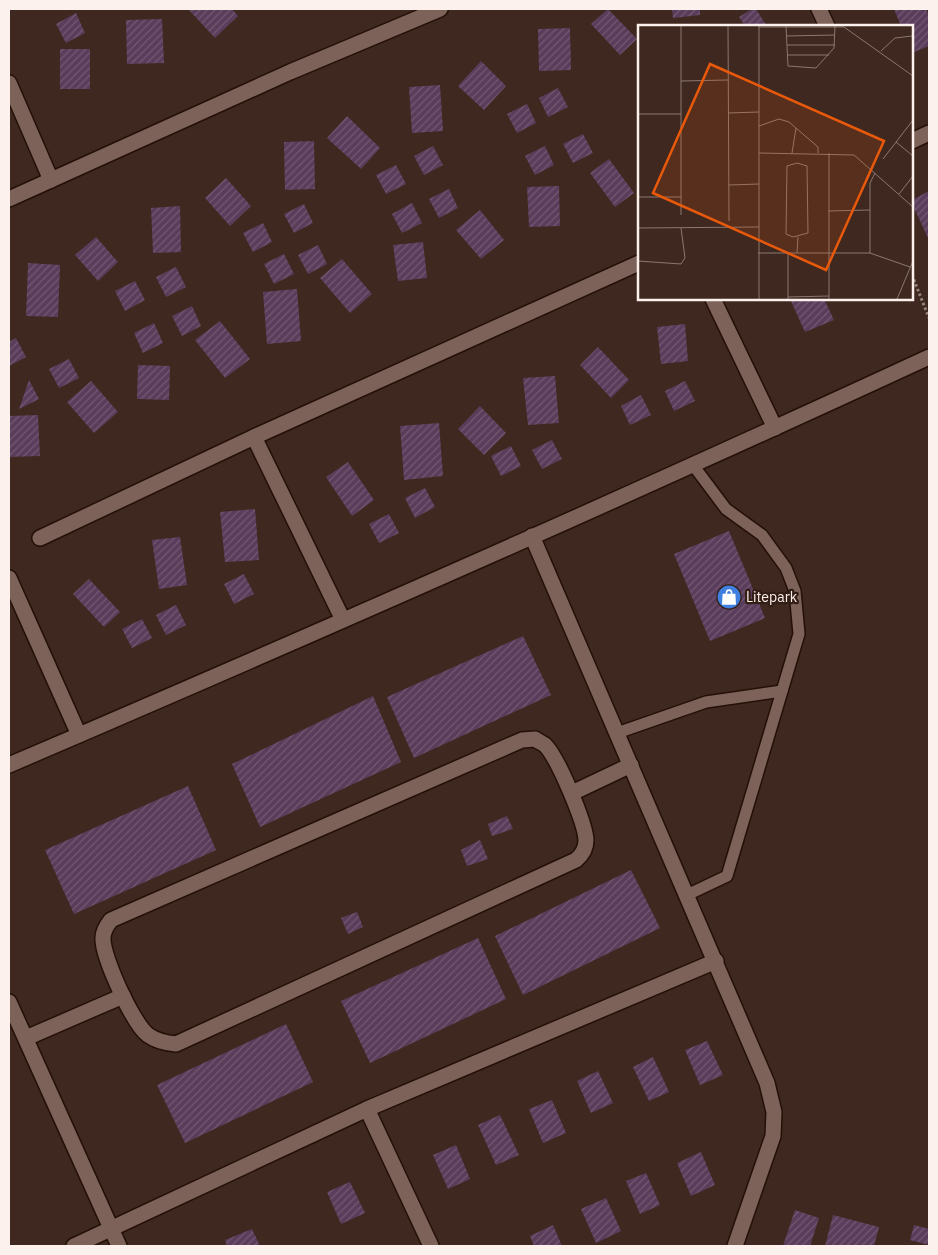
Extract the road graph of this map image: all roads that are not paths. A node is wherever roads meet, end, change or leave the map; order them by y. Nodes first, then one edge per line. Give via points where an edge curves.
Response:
1 (440, 9) edge
2 (819, 9) edge
3 (827, 25) edge
4 (9, 83) edge
5 (929, 133) edge
6 (913, 141) edge
7 (51, 180) junction
8 (9, 199) edge
9 (638, 263) edge
10 (714, 300) edge
11 (929, 358) edge
12 (775, 428) junction
13 (254, 437) junction
14 (693, 465) junction
15 (532, 536) junction
16 (40, 538) dead end
17 (9, 578) edge
18 (343, 620) junction
19 (782, 691) junction
20 (617, 733) junction
21 (79, 735) junction
22 (9, 765) edge
23 (630, 765) junction
24 (572, 793) junction
25 (687, 895) junction
26 (716, 961) junction
27 (122, 996) junction
28 (9, 1002) edge
29 (26, 1038) junction
30 (367, 1109) junction
31 (111, 1230) junction
32 (74, 1246) edge
33 (119, 1246) edge
34 (431, 1246) edge
35 (735, 1246) edge

1 - 7 street via 290,72
2 - 3 street
4 - 7 street
5 - 6 street
7 - 8 street
9 - 13 street
10 - 12 street
11 - 12 street
12 - 14 street
13 - 16 street
13 - 18 street
14 - 15 street
14 - 19 lane via 726,509 762,535 786,568 795,591 799,634
15 - 18 street
15 - 20 street
17 - 21 street
18 - 21 street
19 - 20 lane via 706,702
19 - 25 lane via 726,876
20 - 23 street
21 - 22 street
23 - 24 street
23 - 25 street
24 - 27 street via 586,839 586,847 576,860 176,1044 163,1043 147,1034 136,1022
24 - 27 street via 544,744 535,739 522,740 125,913 111,920 103,937 110,967
25 - 26 street
26 - 30 street
26 - 35 street via 767,1083 774,1112 772,1136
27 - 29 street
28 - 29 street
29 - 31 street
30 - 31 street
30 - 34 street
31 - 32 street
31 - 33 street

